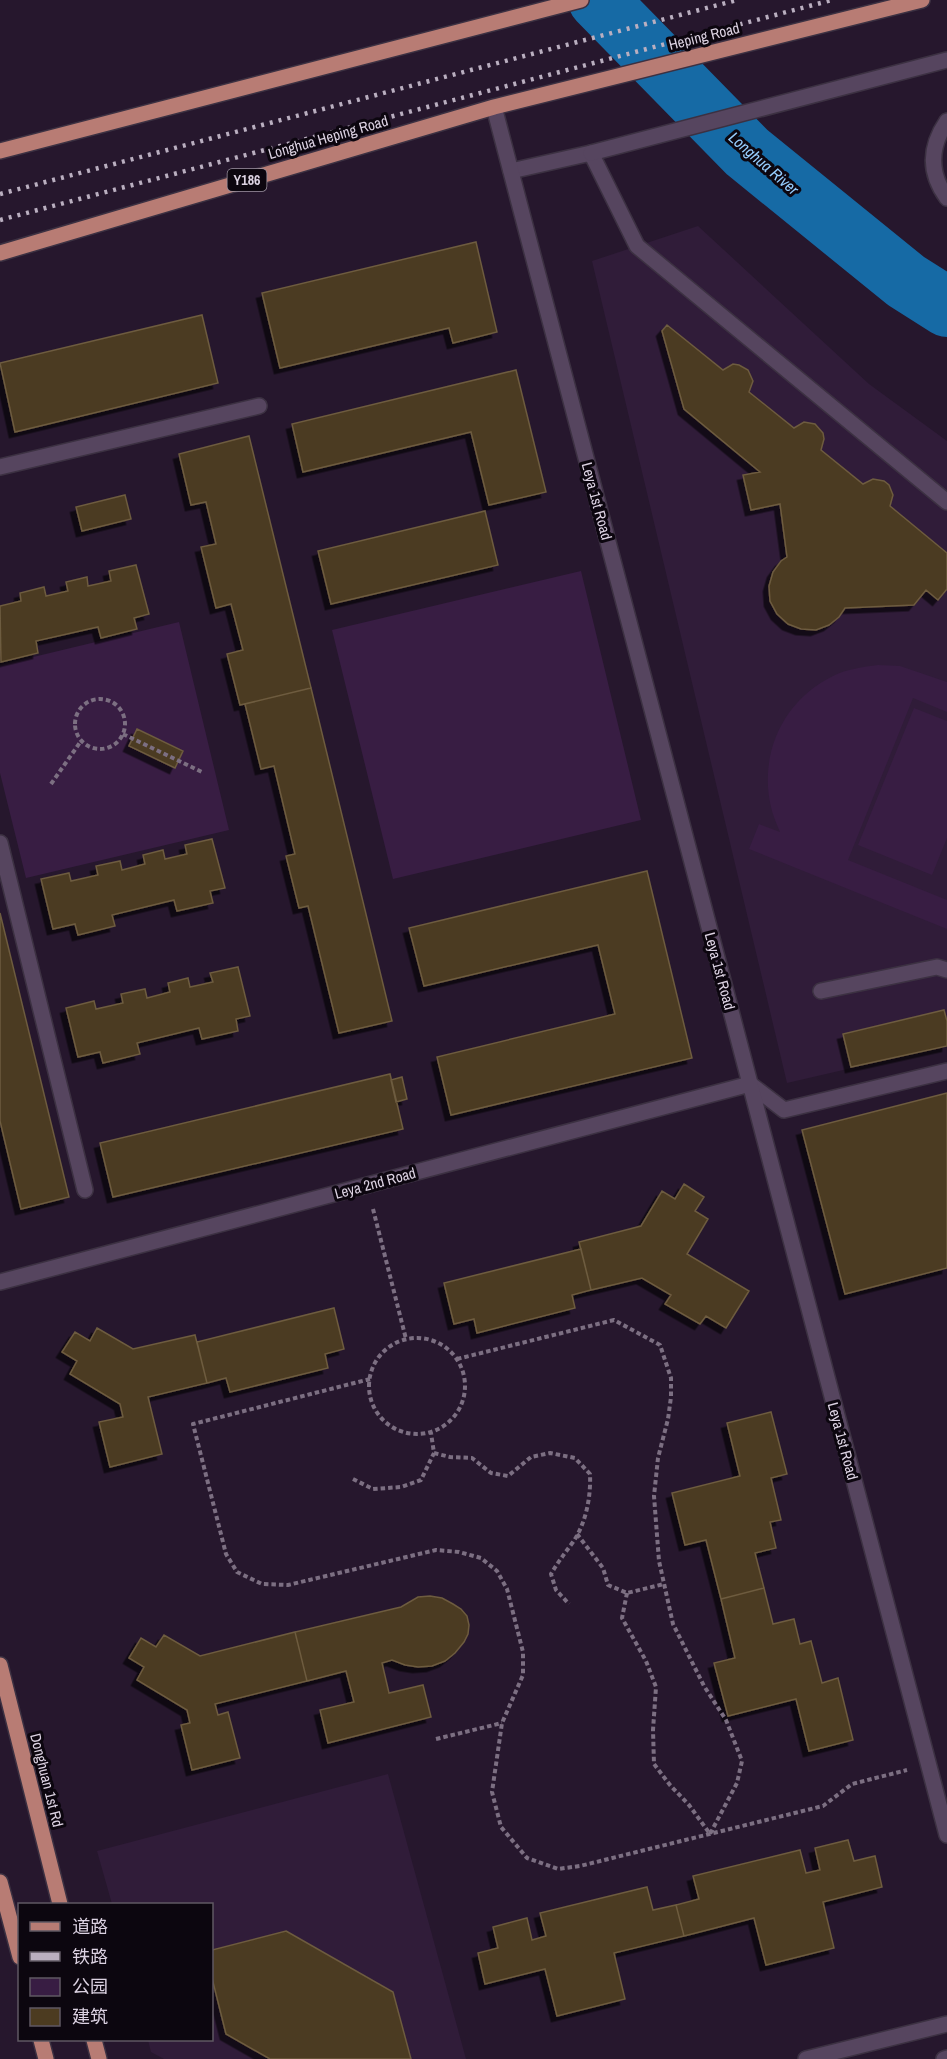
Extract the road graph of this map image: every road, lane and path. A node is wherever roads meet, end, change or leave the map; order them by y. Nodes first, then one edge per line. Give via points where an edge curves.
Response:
1 (581, 0) edge
2 (922, 0) edge
3 (946, 63) edge
4 (494, 107) junction
5 (947, 121) edge
6 (0, 151) edge
7 (591, 153) junction
8 (511, 171) junction
9 (947, 198) edge
10 (0, 253) edge
11 (259, 406) dead end
12 (0, 467) edge
13 (947, 502) edge
14 (123, 734) junction
15 (81, 741) junction
16 (202, 772) dead end
17 (51, 784) dead end
18 (0, 843) edge
19 (947, 970) edge
20 (821, 991) dead end
21 (947, 1071) edge
22 (750, 1084) junction
23 (367, 1185) junction
24 (85, 1190) dead end
25 (0, 1282) edge
26 (406, 1339) junction
27 (457, 1359) junction
28 (370, 1379) junction
29 (431, 1433) junction
30 (434, 1453) junction
31 (353, 1479) dead end
32 (577, 1534) junction
33 (664, 1584) junction
34 (627, 1593) junction
35 (569, 1604) dead end
36 (0, 1665) edge
37 (502, 1723) junction
38 (436, 1739) dead end
39 (928, 1765) junction
40 (710, 1834) junction
41 (947, 1835) edge
42 (0, 1882) edge
43 (60, 1903) edge
44 (18, 1950) edge
45 (947, 2024) edge
46 (41, 2041) edge
47 (94, 2041) edge
48 (46, 2059) edge
49 (99, 2059) edge
50 (806, 2059) edge

1 - 6 main road
2 - 4 main road, Heping Road / Y186
3 - 7 street
4 - 8 street, Leya 1st Road
4 - 10 main road, Longhua Heping Road / Y186
5 - 9 street via 933,151 933,169
7 - 8 street
7 - 13 street via 637,246
8 - 22 street, Leya 1st Road
11 - 12 street
14 - 15 path via 106,749 92,748
14 - 15 path via 121,710 112,702 99,699 85,704 76,715 75,729
14 - 16 path
15 - 17 path
18 - 24 street
19 - 20 street via 937,967
21 - 22 street via 784,1110
22 - 23 street, Leya 2nd Road
22 - 39 street, Leya 1st Road
23 - 25 street, Leya 2nd Road
23 - 26 path
26 - 27 path via 436,1341
26 - 28 path via 388,1346 372,1366
27 - 29 path via 466,1379 464,1405 448,1425
27 - 33 path via 614,1320 660,1345 671,1378 654,1496
28 - 29 path via 368,1392 377,1417 399,1433
28 - 37 path via 193,1424 226,1554 237,1572 262,1584 288,1585 436,1550 481,1558 497,1572 507,1589 523,1652 523,1675
29 - 30 path
30 - 31 path via 421,1480 401,1487 373,1489
30 - 32 path via 472,1458 491,1473 508,1476 531,1457 550,1453 575,1458 590,1474 591,1490
32 - 34 path via 603,1568 609,1585
32 - 35 path via 551,1574 556,1590
33 - 34 path
33 - 40 path via 674,1624 704,1686 726,1720 742,1761 737,1783
34 - 40 path via 622,1618 656,1688 654,1764
36 - 43 main road, Donghuan 1st Rd
37 - 38 path
37 - 40 path via 492,1792 501,1827 527,1858 558,1869
39 - 40 path via 852,1784 823,1806
39 - 41 street, Leya 1st Road
42 - 44 main road
45 - 50 street
46 - 48 main road
47 - 49 main road

